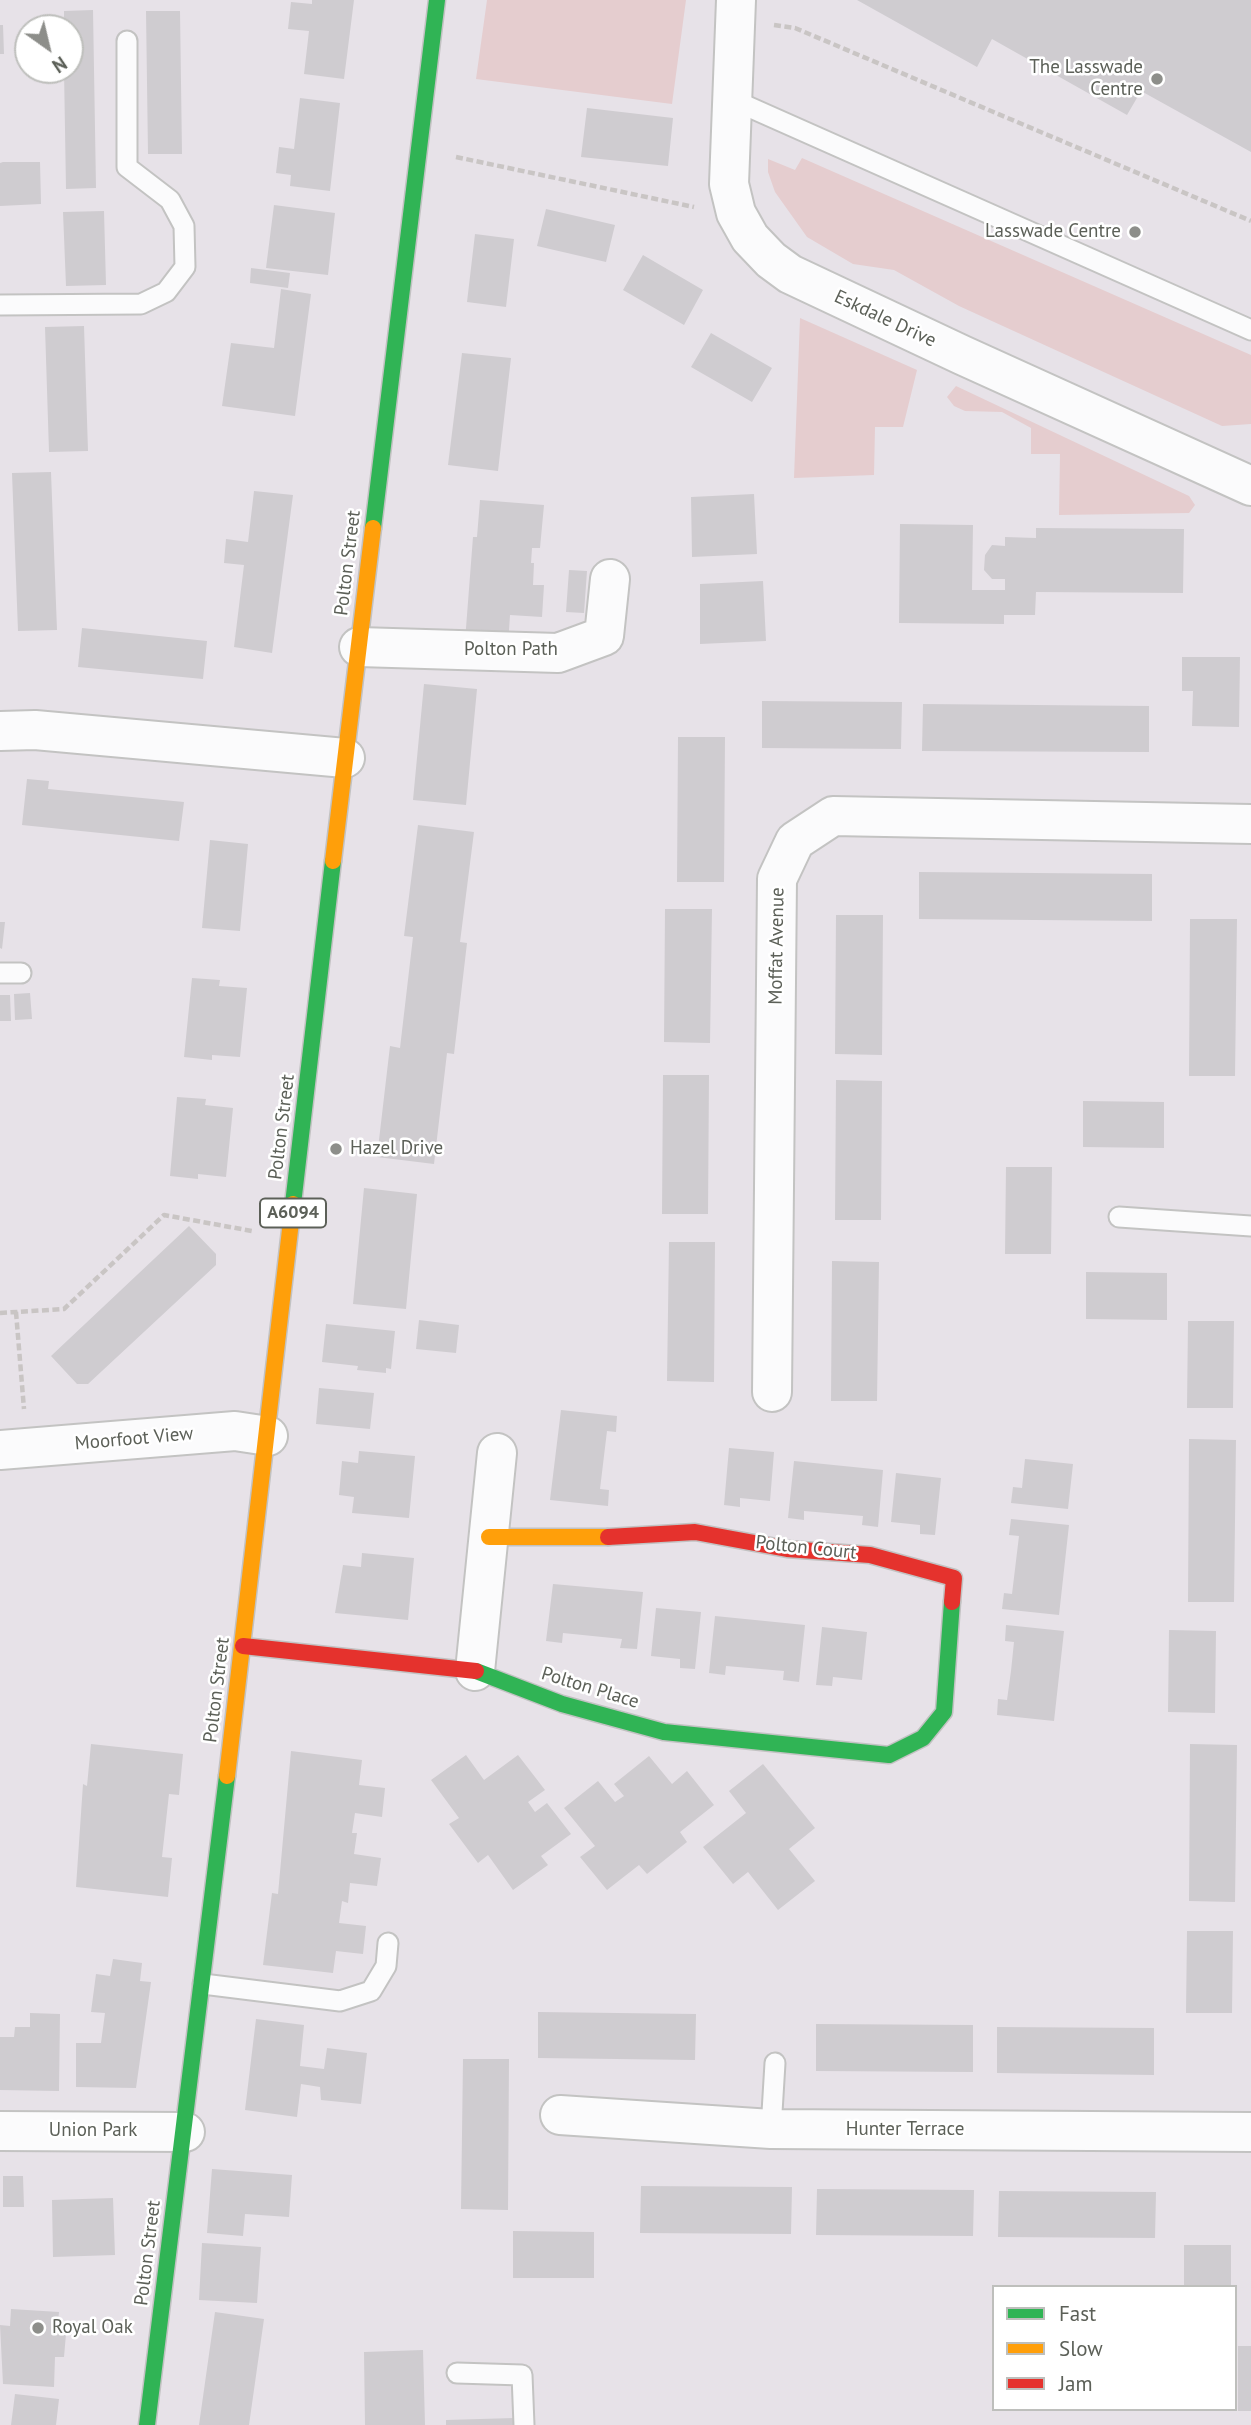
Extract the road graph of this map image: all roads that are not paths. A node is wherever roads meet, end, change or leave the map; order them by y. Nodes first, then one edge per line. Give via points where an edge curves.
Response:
1 (438, 0) edge
2 (736, 10) edge
3 (127, 41) dead end
4 (731, 99) junction
5 (0, 305) edge
6 (1251, 330) edge
7 (1251, 486) edge
8 (610, 579) dead end
9 (359, 647) junction
10 (0, 731) edge
11 (345, 758) junction
12 (1251, 824) edge
13 (0, 973) edge
14 (21, 973) dead end
15 (1119, 1217) dead end
16 (1251, 1226) edge
17 (772, 1392) dead end
18 (268, 1436) junction
19 (14, 1449) edge
20 (497, 1453) dead end
21 (489, 1537) junction
22 (243, 1646) junction
23 (475, 1671) junction
24 (923, 1738) joint
25 (388, 1944) dead end
26 (203, 1984) junction
27 (775, 2063) dead end
28 (559, 2115) dead end
29 (771, 2129) junction
30 (0, 2131) edge
31 (185, 2132) junction
32 (1251, 2132) edge
33 (457, 2373) dead end
34 (147, 2425) edge
35 (524, 2425) edge

1 - 9 main road, Polton Street / A6094
2 - 4 street, Eskdale Drive
3 - 5 lane via 127,167 170,200 184,226 185,267 166,292 141,304
4 - 6 lane
4 - 7 street, Eskdale Drive via 729,184 736,213 750,239 790,274
8 - 9 street, Polton Path via 604,636 558,653
9 - 11 main road, Polton Street / A6094
10 - 11 street via 35,730
11 - 18 main road, Polton Street / A6094
12 - 17 street, Moffat Avenue via 833,816 795,841 777,879
13 - 14 lane
15 - 16 lane
18 - 19 street, Moorfoot View via 236,1431
18 - 22 main road, Polton Street / A6094
20 - 21 street
21 - 23 street
21 - 24 main road, Polton Court via 566,1539 695,1532 787,1549 870,1555 954,1578 944,1712
22 - 23 main road, Polton Place
22 - 26 main road, Polton Street / A6094
23 - 24 main road, Polton Place via 562,1704 664,1732 889,1755
25 - 26 lane via 386,1966 371,1992 340,2001
26 - 31 main road, Polton Street / A6094
27 - 29 lane
28 - 29 street, Hunter Terrace
29 - 32 street, Hunter Terrace
30 - 31 street, Union Park
31 - 34 main road, Polton Street / A6094
33 - 35 lane via 522,2375

